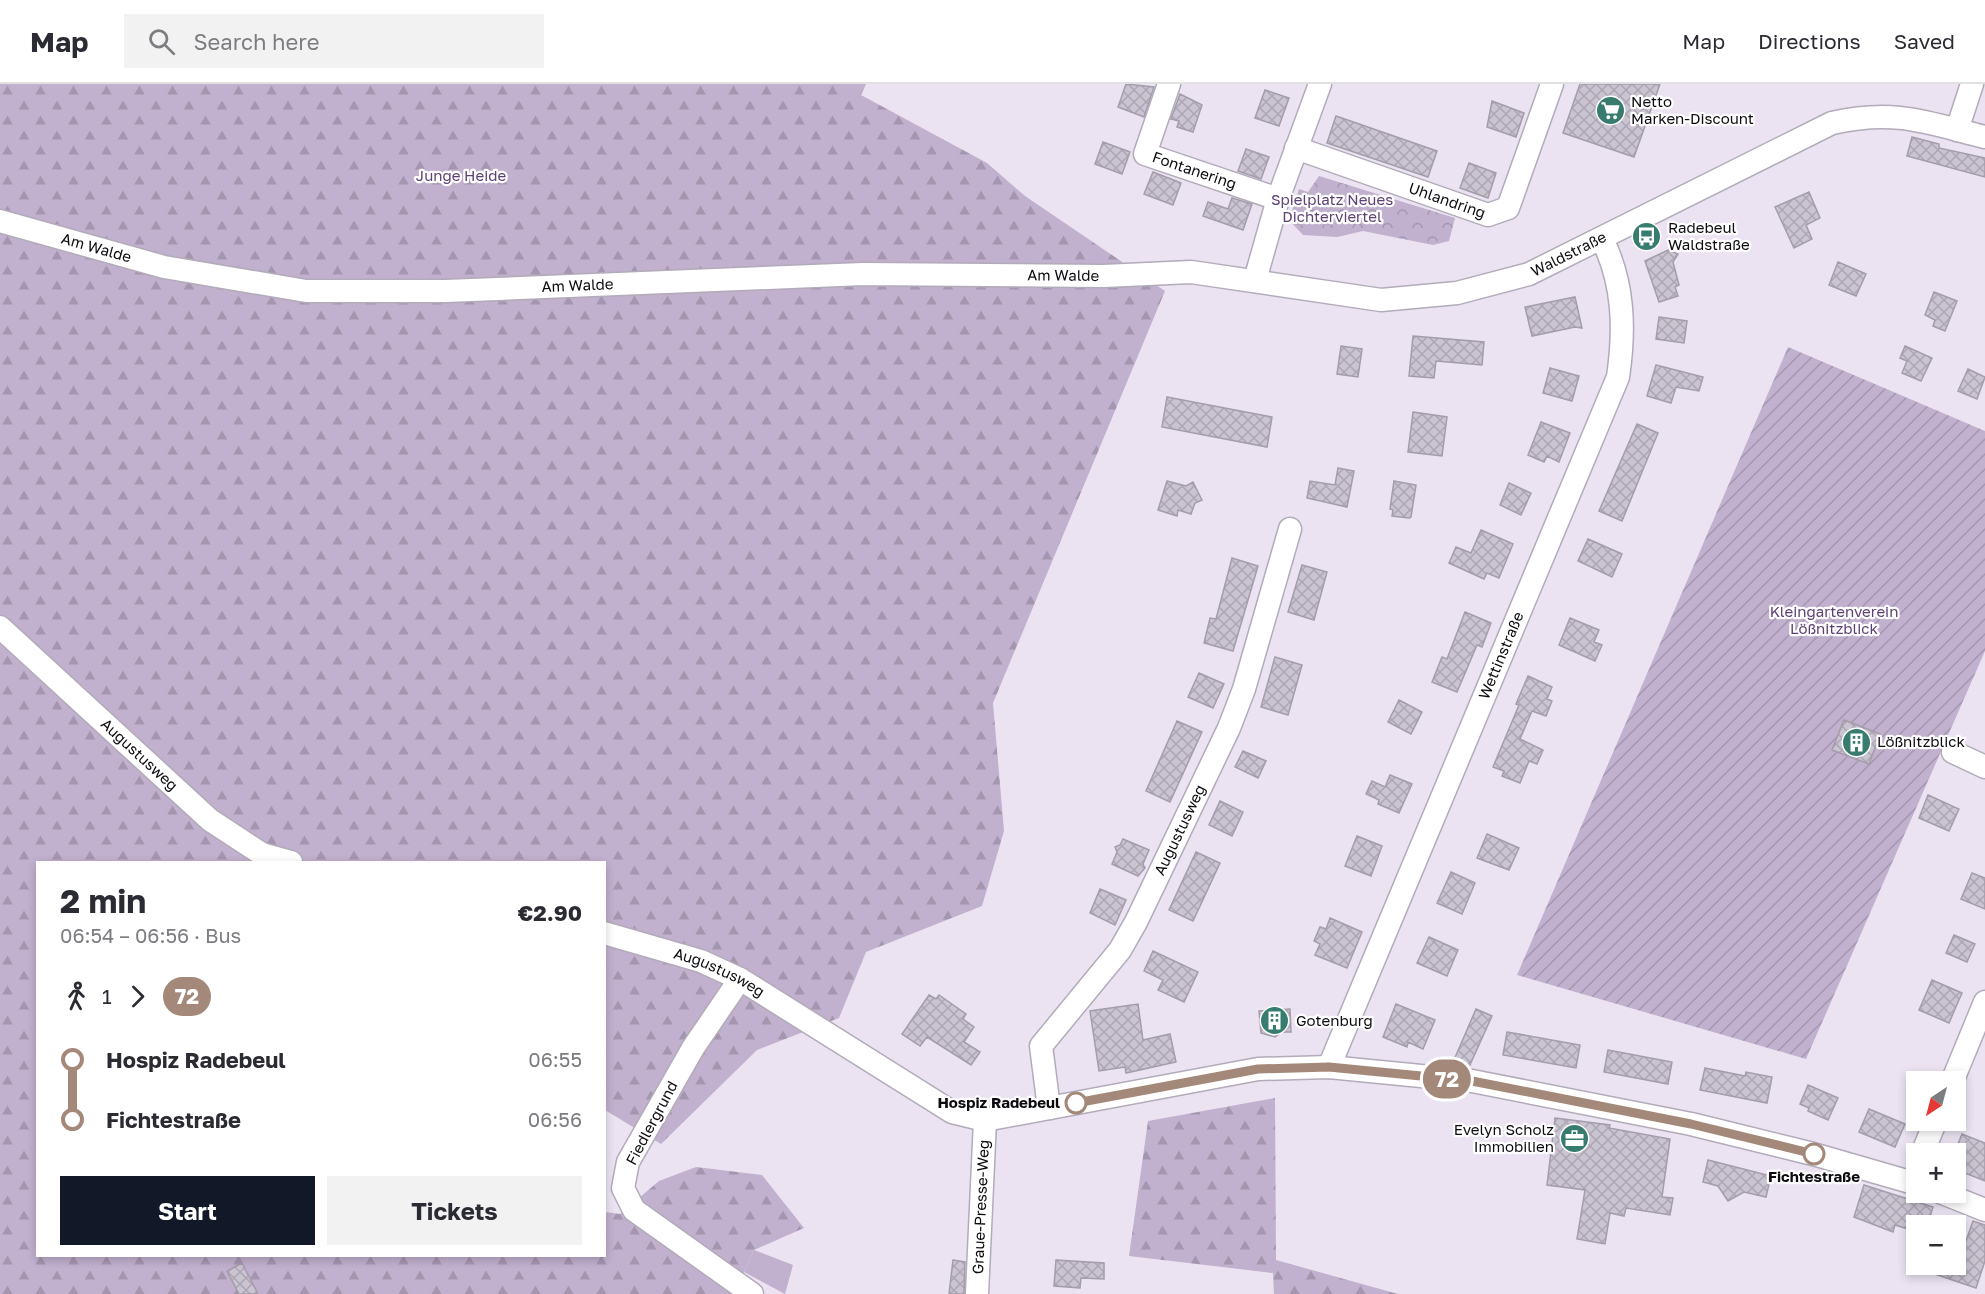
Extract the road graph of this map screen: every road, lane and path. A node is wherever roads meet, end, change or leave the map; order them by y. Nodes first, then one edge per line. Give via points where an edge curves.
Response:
1 (1170, 84) edge
2 (1552, 84) edge
3 (1317, 85) edge
4 (1971, 87) edge
5 (1957, 130) junction
6 (1985, 137) edge
7 (1296, 148) junction
8 (1278, 200) junction
9 (0, 221) edge
10 (1602, 239) junction
11 (1163, 273) joint
12 (1255, 280) junction
13 (1290, 529) dead end
14 (0, 627) edge
15 (1953, 752) dead end
16 (1985, 767) edge
17 (288, 861) edge
18 (606, 934) edge
19 (740, 979) junction
20 (1985, 1002) edge
21 (1329, 1067) junction
22 (1957, 1071) edge
23 (1050, 1108) junction
24 (985, 1120) junction
25 (1906, 1175) edge
26 (1966, 1202) edge
27 (1985, 1210) edge
28 (752, 1294) edge
29 (977, 1294) edge

1 - 8 street, Fontanering via 1145,154
2 - 7 street, Uhlandring via 1508,208 1500,213 1488,215
3 - 7 street
4 - 5 street
5 - 6 street, Waldstraße
5 - 10 street, Waldstraße via 1892,116 1865,116 1832,123
7 - 8 street
8 - 12 street
9 - 11 street, Am Walde via 164,267 306,291 446,291 863,274
10 - 12 street, Waldstraße via 1529,274 1457,292 1381,300
10 - 21 street, Wettinstraße via 1614,263 1623,320 1618,377
11 - 12 street, Waldstraße via 1191,272
13 - 23 street, Augustusweg via 1229,728 1146,901 1120,950 1041,1046
14 - 17 street, Augustusweg via 210,820 254,850
15 - 16 street
18 - 19 street, Augustusweg via 701,961
19 - 24 street, Augustusweg via 952,1112
19 - 28 street, Fiedlergrund via 693,1048 628,1162 623,1188 634,1210
20 - 22 street
21 - 23 street, Augustusweg via 1258,1069
21 - 25 street, Augustusweg via 1472,1081 1691,1124
23 - 24 street, Augustusweg
24 - 29 street, Graue-Presse-Weg
26 - 27 street

